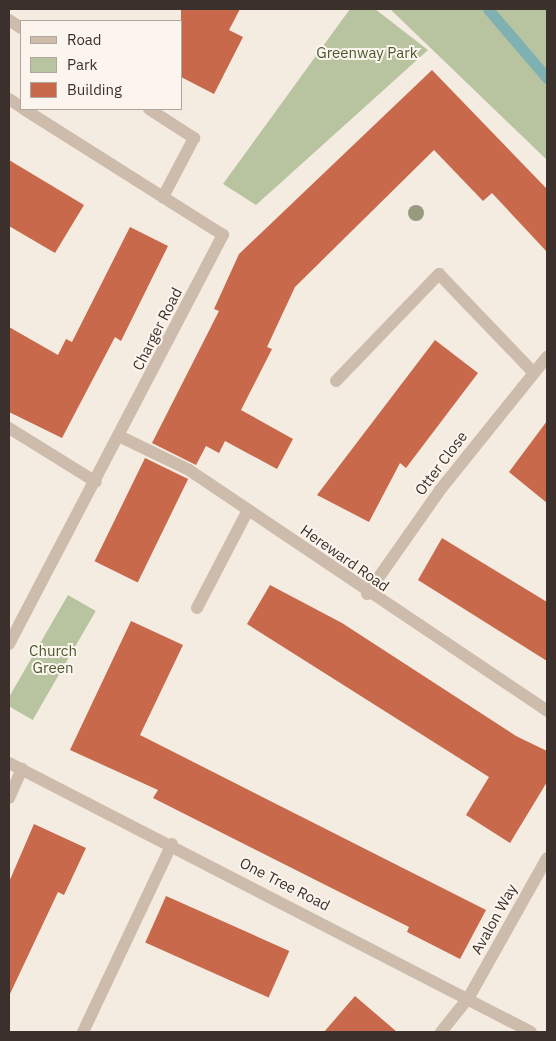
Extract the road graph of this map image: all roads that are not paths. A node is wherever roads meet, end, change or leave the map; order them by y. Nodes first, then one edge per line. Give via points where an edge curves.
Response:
1 (9, 20) edge
2 (20, 27) edge
3 (9, 99) edge
4 (20, 106) edge
5 (26, 110) edge
6 (151, 110) edge
7 (163, 197) junction
8 (547, 357) edge
9 (533, 372) junction
10 (336, 381) dead end
11 (9, 428) edge
12 (121, 437) junction
13 (96, 482) junction
14 (248, 510) junction
15 (367, 594) junction
16 (197, 608) dead end
17 (9, 644) edge
18 (547, 711) edge
19 (9, 763) edge
20 (22, 769) junction
21 (9, 798) edge
22 (172, 844) junction
23 (547, 858) edge
24 (469, 997) junction
25 (83, 1032) edge
26 (441, 1032) edge
27 (531, 1032) edge

1 - 2 street
3 - 4 street, Charger Road
5 - 7 street, Charger Road
6 - 7 street via 194,138
7 - 12 street, Charger Road via 223,235
8 - 9 street, Otter Close
9 - 10 street via 440,274
9 - 15 street, Otter Close via 440,490
11 - 13 street
12 - 13 street, Charger Road
12 - 14 street, Hereward Road via 188,470
13 - 17 street, Charger Road
14 - 15 street, Hereward Road
14 - 16 street
15 - 18 street, Hereward Road
19 - 20 street, One Tree Road
20 - 21 street
20 - 22 street, One Tree Road
22 - 24 street, One Tree Road
22 - 25 street
23 - 24 street, Avalon Way
24 - 26 street, Avalon Way
24 - 27 street, One Tree Road

